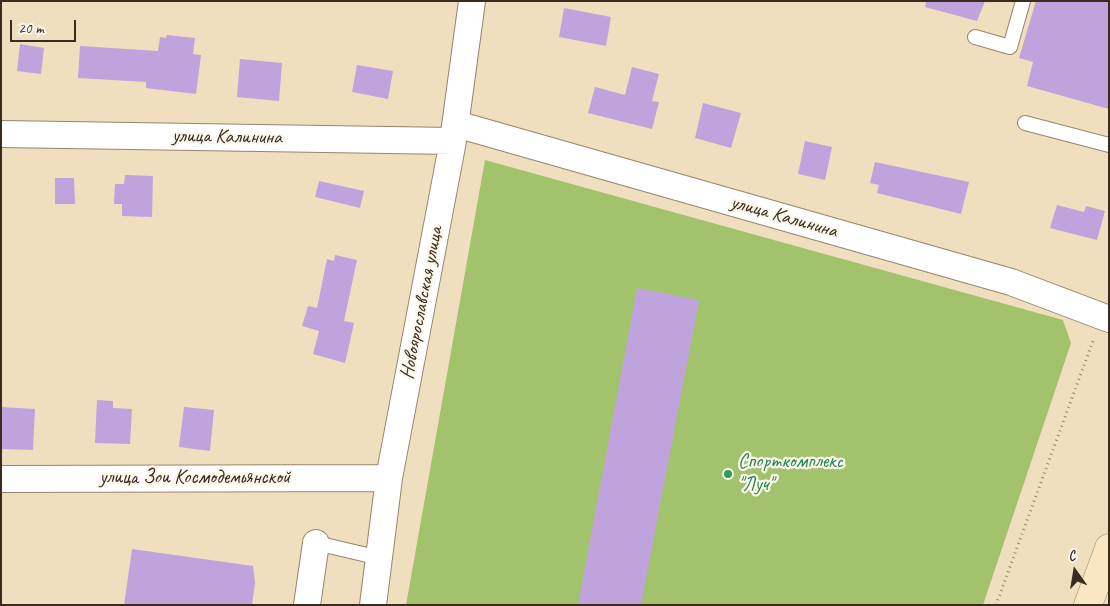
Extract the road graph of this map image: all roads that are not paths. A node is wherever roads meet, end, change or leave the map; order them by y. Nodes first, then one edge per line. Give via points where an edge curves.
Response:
1 (472, 1) edge
2 (1023, 1) edge
3 (975, 37) dead end
4 (1025, 123) dead end
5 (455, 133) junction
6 (1, 134) edge
7 (1109, 145) edge
8 (1106, 318) edge
9 (1, 478) edge
10 (389, 478) junction
11 (316, 543) joint
12 (1109, 548) edge
13 (380, 558) junction
14 (307, 605) edge
15 (373, 605) edge
16 (1088, 605) edge

1 - 5 street, Новоярославская улица
2 - 3 lane via 1010,47
4 - 7 lane
5 - 6 street, улица Калинина
5 - 8 street, улица Калинина via 1011,282
5 - 10 street, Новоярославская улица
9 - 10 street, улица Зои Космодемьянской
10 - 13 street, Новоярославская улица
11 - 13 lane
11 - 14 street
12 - 16 main road
13 - 15 street, Новоярославская улица

